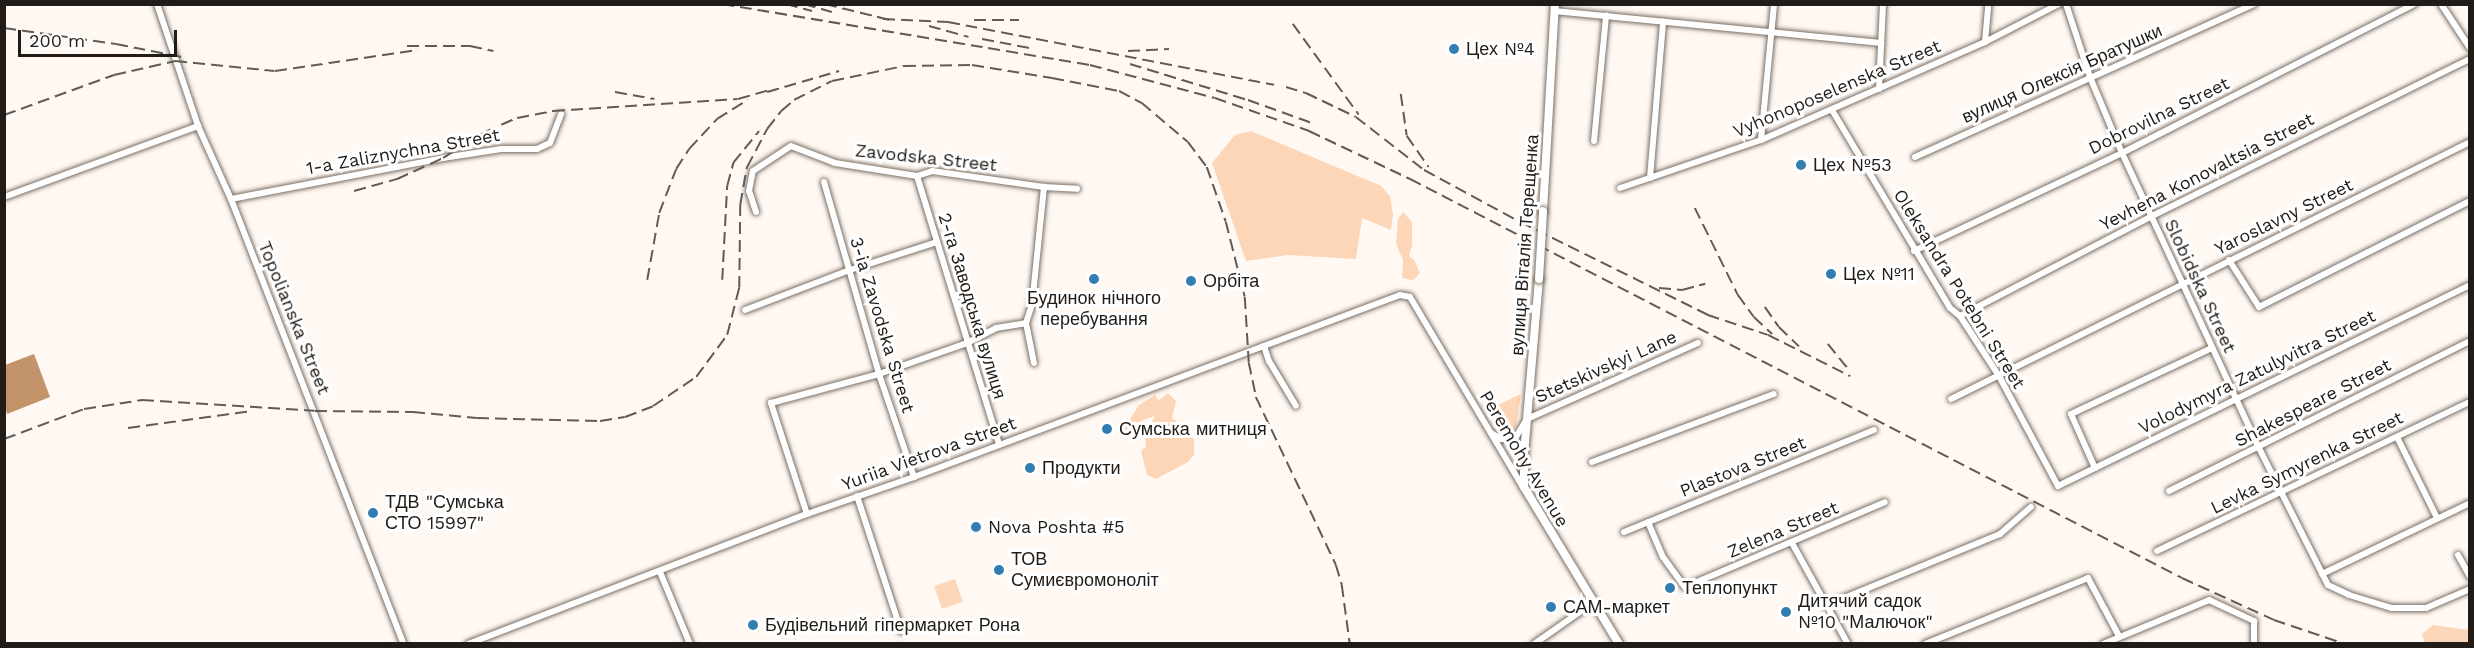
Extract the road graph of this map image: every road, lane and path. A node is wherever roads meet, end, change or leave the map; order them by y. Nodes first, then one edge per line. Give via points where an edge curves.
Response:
1 (157, 4) edge
2 (1774, 4) edge
3 (1883, 4) edge
4 (1988, 4) edge
5 (2059, 4) edge
6 (2066, 4) edge
7 (2254, 4) edge
8 (2415, 4) edge
9 (2441, 4) edge
10 (1554, 8) edge
11 (1606, 16) junction
12 (1664, 22) junction
13 (1772, 32) junction
14 (1985, 42) junction
15 (1881, 43) junction
16 (2469, 48) edge
17 (2469, 58) edge
18 (2090, 77) junction
19 (1879, 89) junction
20 (1833, 110) junction
21 (561, 114) dead end
22 (198, 126) junction
23 (1761, 140) junction
24 (1594, 141) dead end
25 (2469, 142) edge
26 (2121, 153) junction
27 (1916, 157) dead end
28 (917, 176) junction
29 (1650, 178) junction
30 (824, 182) dead end
31 (1044, 187) junction
32 (1620, 188) dead end
33 (1077, 189) dead end
34 (4, 197) edge
35 (231, 199) junction
36 (2469, 201) edge
37 (756, 212) dead end
38 (2150, 217) junction
39 (937, 242) junction
40 (1914, 251) junction
41 (2229, 260) junction
42 (850, 270) junction
43 (2183, 285) junction
44 (2469, 285) edge
45 (1400, 295) joint
46 (745, 310) dead end
47 (1960, 316) junction
48 (1026, 323) junction
49 (2469, 341) edge
50 (967, 343) junction
51 (1698, 343) dead end
52 (1264, 346) junction
53 (2212, 348) junction
54 (1034, 363) dead end
55 (879, 374) junction
56 (1999, 376) junction
57 (1774, 394) dead end
58 (2236, 398) junction
59 (1951, 399) dead end
60 (2469, 402) edge
61 (1296, 406) dead end
62 (1527, 419) junction
63 (1874, 430) dead end
64 (1488, 431) junction
65 (2397, 437) junction
66 (999, 445) junction
67 (2259, 448) junction
68 (1592, 462) dead end
69 (2095, 468) junction
70 (914, 477) junction
71 (2058, 486) joint
72 (1524, 488) junction
73 (2169, 491) dead end
74 (2282, 493) junction
75 (857, 496) junction
76 (1885, 502) dead end
77 (2469, 503) edge
78 (2031, 507) dead end
79 (807, 514) junction
80 (2437, 518) junction
81 (1648, 522) junction
82 (1624, 532) dead end
83 (1792, 543) junction
84 (2157, 552) dead end
85 (2458, 555) dead end
86 (660, 572) junction
87 (2322, 574) junction
88 (2469, 577) edge
89 (2469, 589) edge
90 (1594, 602) junction
91 (1827, 605) junction
92 (901, 631) dead end
93 (2120, 636) junction
94 (404, 644) edge
95 (468, 644) edge
96 (690, 644) edge
97 (1534, 644) edge
98 (1619, 644) edge
99 (1848, 644) edge
100 (1925, 644) edge
101 (2103, 644) edge
102 (2254, 644) edge

1 - 22 street, Topolianska Street
2 - 13 street
3 - 15 street
4 - 14 street
5 - 14 street, Vyhonoposelenska Street
6 - 18 street, Slobidska Street
7 - 18 street, вулиця Олексія Братушки
8 - 26 street, Dobrovilna Street
9 - 16 street
10 - 11 street
10 - 62 main road, вулиця Віталія Терещенка, bridge
11 - 12 street
11 - 24 street
12 - 13 street
12 - 29 street
13 - 15 street
13 - 23 street
14 - 19 street, Vyhonoposelenska Street
15 - 19 street
17 - 38 street, Yevhena Konovaltsia Street
18 - 26 street, Slobidska Street
18 - 27 street, вулиця Олексія Братушки
19 - 20 street, Vyhonoposelenska Street
20 - 23 street, Vyhonoposelenska Street
20 - 40 street, Oleksandra Potebni Street
21 - 35 street, 1-a Zaliznychna Street via 550,143 537,148 443,158
22 - 34 street
22 - 35 street, Topolianska Street
23 - 29 street, Vyhonoposelenska Street
25 - 41 street, Yaroslavny Street
26 - 38 street, Slobidska Street
26 - 40 street, Dobrovilna Street
28 - 31 street, Zavodska Street via 932,171
28 - 37 street, Zavodska Street via 835,163 791,146 753,171 749,191
28 - 39 street, 2-га Заводська вулиця
29 - 32 street, Vyhonoposelenska Street
30 - 42 street, 3-ia Zavodska Street
31 - 33 street, Zavodska Street
31 - 48 street via 1032,305
35 - 94 street, Topolianska Street
36 - 41 street via 2259,307
38 - 43 street, Slobidska Street
38 - 47 street, Yevhena Konovaltsia Street
39 - 42 street
39 - 50 street, 2-га Заводська вулиця
40 - 47 street, Oleksandra Potebni Street via 1950,308
41 - 43 street, Yaroslavny Street
42 - 46 street
42 - 55 street, 3-ia Zavodska Street
43 - 53 street, Slobidska Street
43 - 56 street, Yaroslavny Street
44 - 58 street, Volodymyra Zatulyvitra Street
45 - 52 street, Yuriia Vietrova Street
45 - 64 street, Peremohy Avenue via 1410,297
47 - 56 street, Oleksandra Potebni Street
48 - 50 street via 996,328
48 - 54 street
49 - 67 street, Shakespeare Street
50 - 55 street
50 - 66 street, 2-га Заводська вулиця
51 - 62 street, Stetskivskyi Lane
52 - 61 street
52 - 66 street, Yuriia Vietrova Street
53 - 58 street, Slobidska Street
53 - 69 street via 2071,414
55 - 70 street, 3-ia Zavodska Street
55 - 79 street via 771,403
56 - 59 street, Yaroslavny Street
56 - 71 street, Oleksandra Potebni Street
57 - 68 street
58 - 67 street, Slobidska Street
58 - 69 street, Volodymyra Zatulyvitra Street
60 - 65 street, Levka Symyrenka Street
62 - 64 street via 1510,440
62 - 72 main road, вулиця Віталія Терещенка
63 - 81 street, Plastova Street
64 - 72 street, Peremohy Avenue
65 - 74 street, Levka Symyrenka Street
65 - 80 street
66 - 70 street, Yuriia Vietrova Street
67 - 73 street, Shakespeare Street
67 - 74 street, Slobidska Street
69 - 71 street, Volodymyra Zatulyvitra Street
70 - 75 street, Yuriia Vietrova Street
72 - 90 main road, Peremohy Avenue
74 - 84 street, Levka Symyrenka Street
74 - 87 street, Slobidska Street
75 - 79 street, Yuriia Vietrova Street
75 - 92 street
76 - 83 street, Zelena Street
77 - 80 street
78 - 91 street via 2000,534
79 - 86 street, Yuriia Vietrova Street
80 - 87 street
81 - 82 street, Plastova Street
81 - 83 street, Zelena Street via 1663,557 1685,587
83 - 91 street
85 - 88 street
86 - 95 street, Yuriia Vietrova Street
86 - 96 street
87 - 89 street via 2328,585 2392,608 2426,608
90 - 97 street
90 - 98 main road, Peremohy Avenue
91 - 99 street
93 - 100 street via 2088,578
93 - 101 street
93 - 102 street via 2209,600 2254,621

